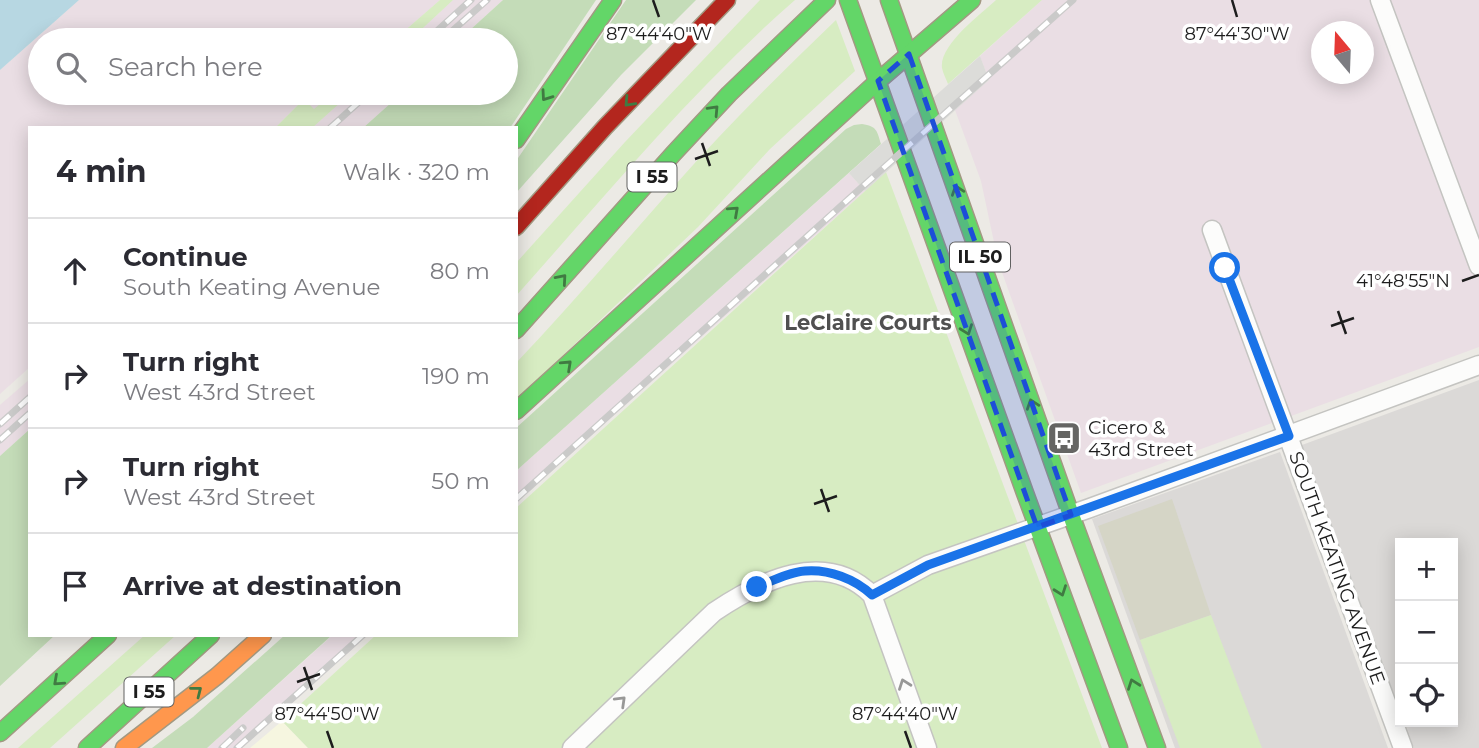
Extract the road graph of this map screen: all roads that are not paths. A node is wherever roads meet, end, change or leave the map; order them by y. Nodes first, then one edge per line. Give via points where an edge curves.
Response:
1 (613, 0) edge
2 (727, 0) edge
3 (827, 0) edge
4 (848, 0) edge
5 (889, 0) edge
6 (972, 0) edge
7 (1380, 0) edge
8 (909, 54) junction
9 (878, 81) junction
10 (518, 137) edge
11 (518, 225) edge
12 (1212, 230) dead end
13 (1479, 266) edge
14 (518, 328) edge
15 (1479, 365) edge
16 (518, 409) edge
17 (1289, 436) junction
18 (1071, 515) junction
19 (1037, 527) junction
20 (872, 595) junction
21 (106, 637) edge
22 (209, 637) edge
23 (261, 637) edge
24 (0, 733) edge
25 (87, 748) edge
26 (124, 748) edge
27 (572, 748) edge
28 (927, 748) edge
29 (1119, 748) edge
30 (1157, 748) edge
31 (1403, 748) edge

1 -> 10 main road
2 -> 11 main road
14 -> 3 main road, I 55 via 729,93
4 - 9 main road, IL 50
5 - 8 main road, IL 50
6 - 8 main road
7 - 13 street
8 - 9 main road
18 -> 8 main road, IL 50
16 -> 9 main road
9 -> 19 main road, IL 50
12 - 17 street, SOUTH KEATING AVENUE
15 - 17 street
17 - 18 street
17 - 31 street, SOUTH KEATING AVENUE
18 - 19 street
30 -> 18 main road, IL 50
19 - 20 street via 928,565
19 -> 29 main road, IL 50
27 -> 20 street via 734,598 804,571 845,577
28 -> 20 street
21 -> 24 main road
22 - 25 main road, I 55
26 -> 23 main road

